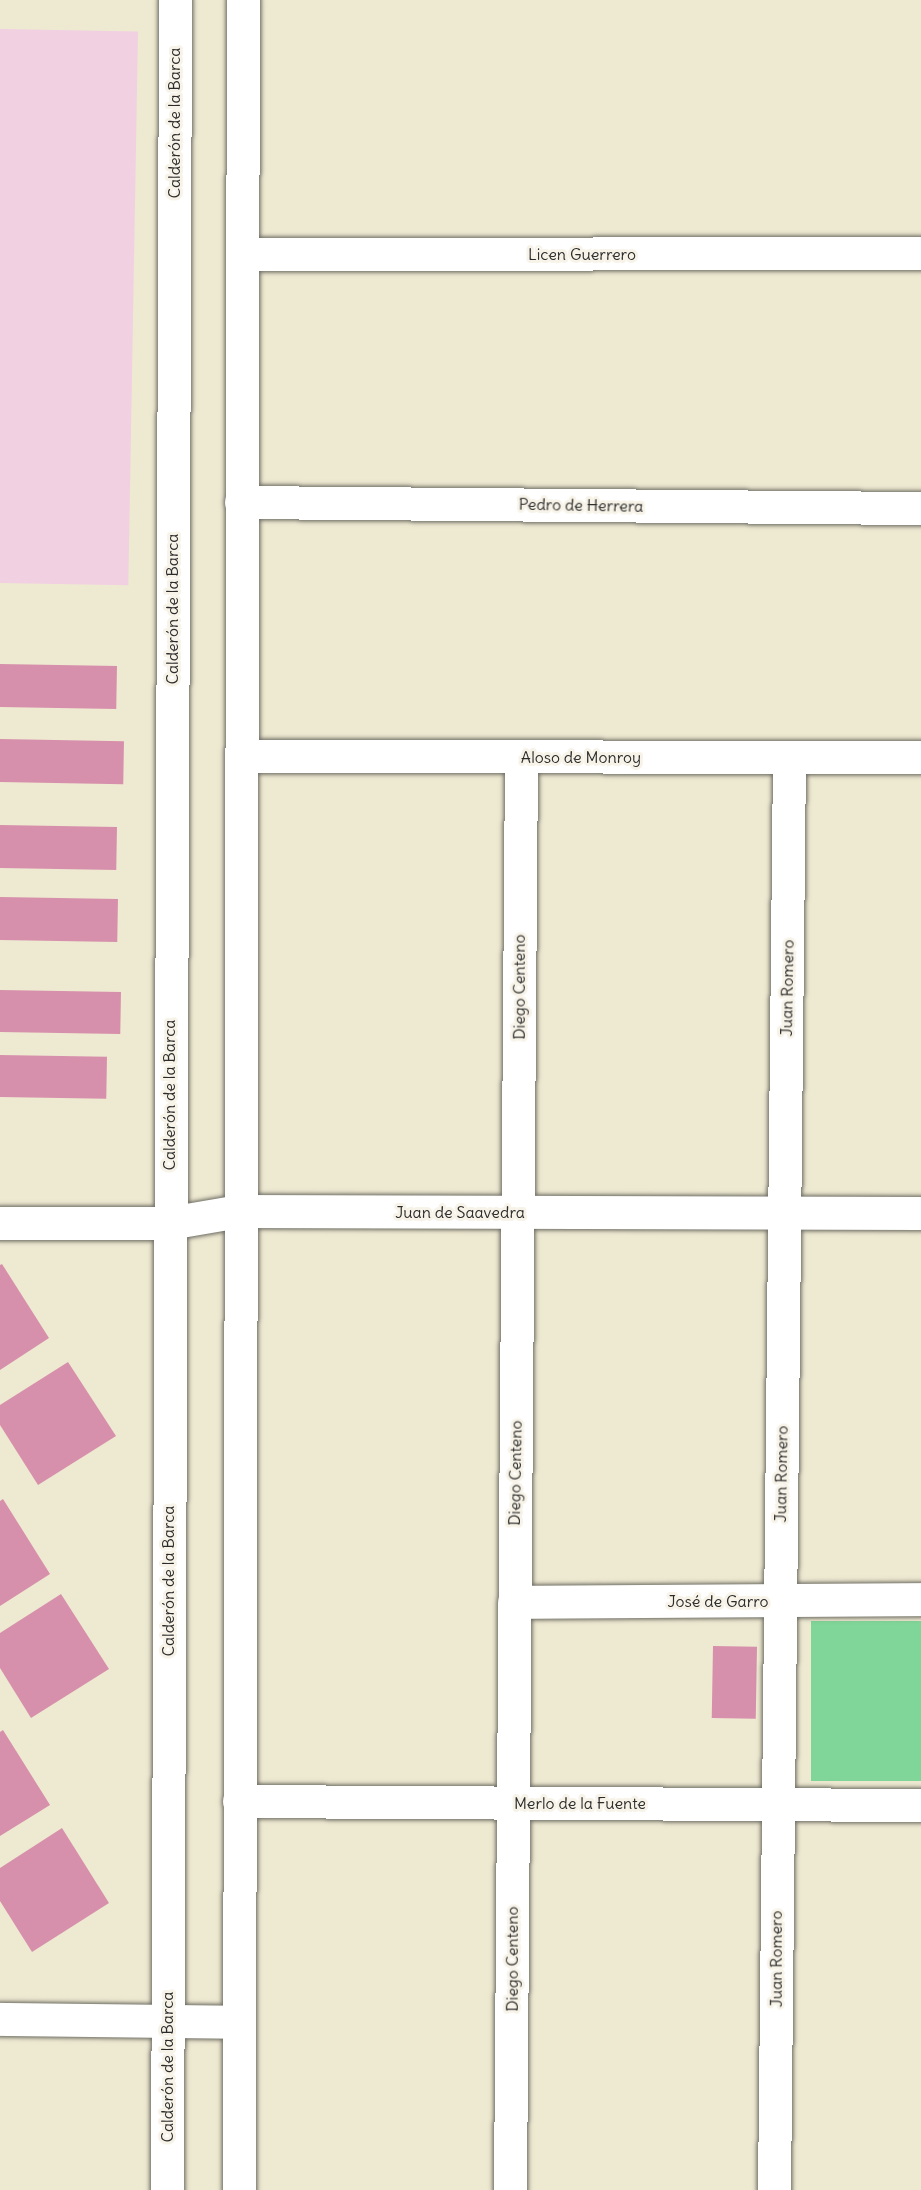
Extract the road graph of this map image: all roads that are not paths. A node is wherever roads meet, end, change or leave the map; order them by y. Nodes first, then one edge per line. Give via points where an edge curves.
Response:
1 (175, 0) edge
2 (243, 0) edge
3 (921, 253) edge
4 (242, 254) junction
5 (241, 502) junction
6 (921, 508) edge
7 (240, 756) junction
8 (521, 757) junction
9 (789, 757) junction
10 (921, 757) edge
11 (239, 1211) junction
12 (518, 1212) junction
13 (784, 1213) junction
14 (921, 1213) edge
15 (0, 1223) edge
16 (169, 1223) junction
17 (921, 1599) edge
18 (780, 1600) junction
19 (514, 1602) junction
20 (239, 1801) junction
21 (513, 1802) junction
22 (777, 1804) junction
23 (921, 1805) edge
24 (0, 2019) edge
25 (167, 2021) junction
26 (239, 2022) junction
27 (167, 2190) edge
28 (239, 2190) edge
29 (510, 2190) edge
30 (774, 2190) edge

1 - 16 street, Calderón de la Barca
2 - 4 street
3 - 4 street, Licen Guerrero
4 - 5 street
5 - 6 street, Pedro de Herrera
5 - 7 street
7 - 8 street, Aloso de Monroy
7 - 11 street
8 - 9 street, Aloso de Monroy
8 - 12 street, Diego Centeno
9 - 10 street, Aloso de Monroy
9 - 13 street, Juan Romero
11 - 12 street, Juan de Saavedra
11 - 16 street, Juan de Saavedra
11 - 20 street
12 - 13 street, Juan de Saavedra
12 - 19 street, Diego Centeno
13 - 14 street, Juan de Saavedra
13 - 18 street, Juan Romero
15 - 16 street, Juan de Saavedra
16 - 25 street, Calderón de la Barca
17 - 18 street, José de Garro
18 - 19 street, José de Garro
18 - 22 street, Juan Romero
19 - 21 street, Diego Centeno
20 - 21 street, Merlo de la Fuente
20 - 26 street
21 - 22 street, Merlo de la Fuente
21 - 29 street, Diego Centeno
22 - 23 street, Merlo de la Fuente
22 - 30 street, Juan Romero
24 - 25 street
25 - 26 street
25 - 27 street, Calderón de la Barca
26 - 28 street

